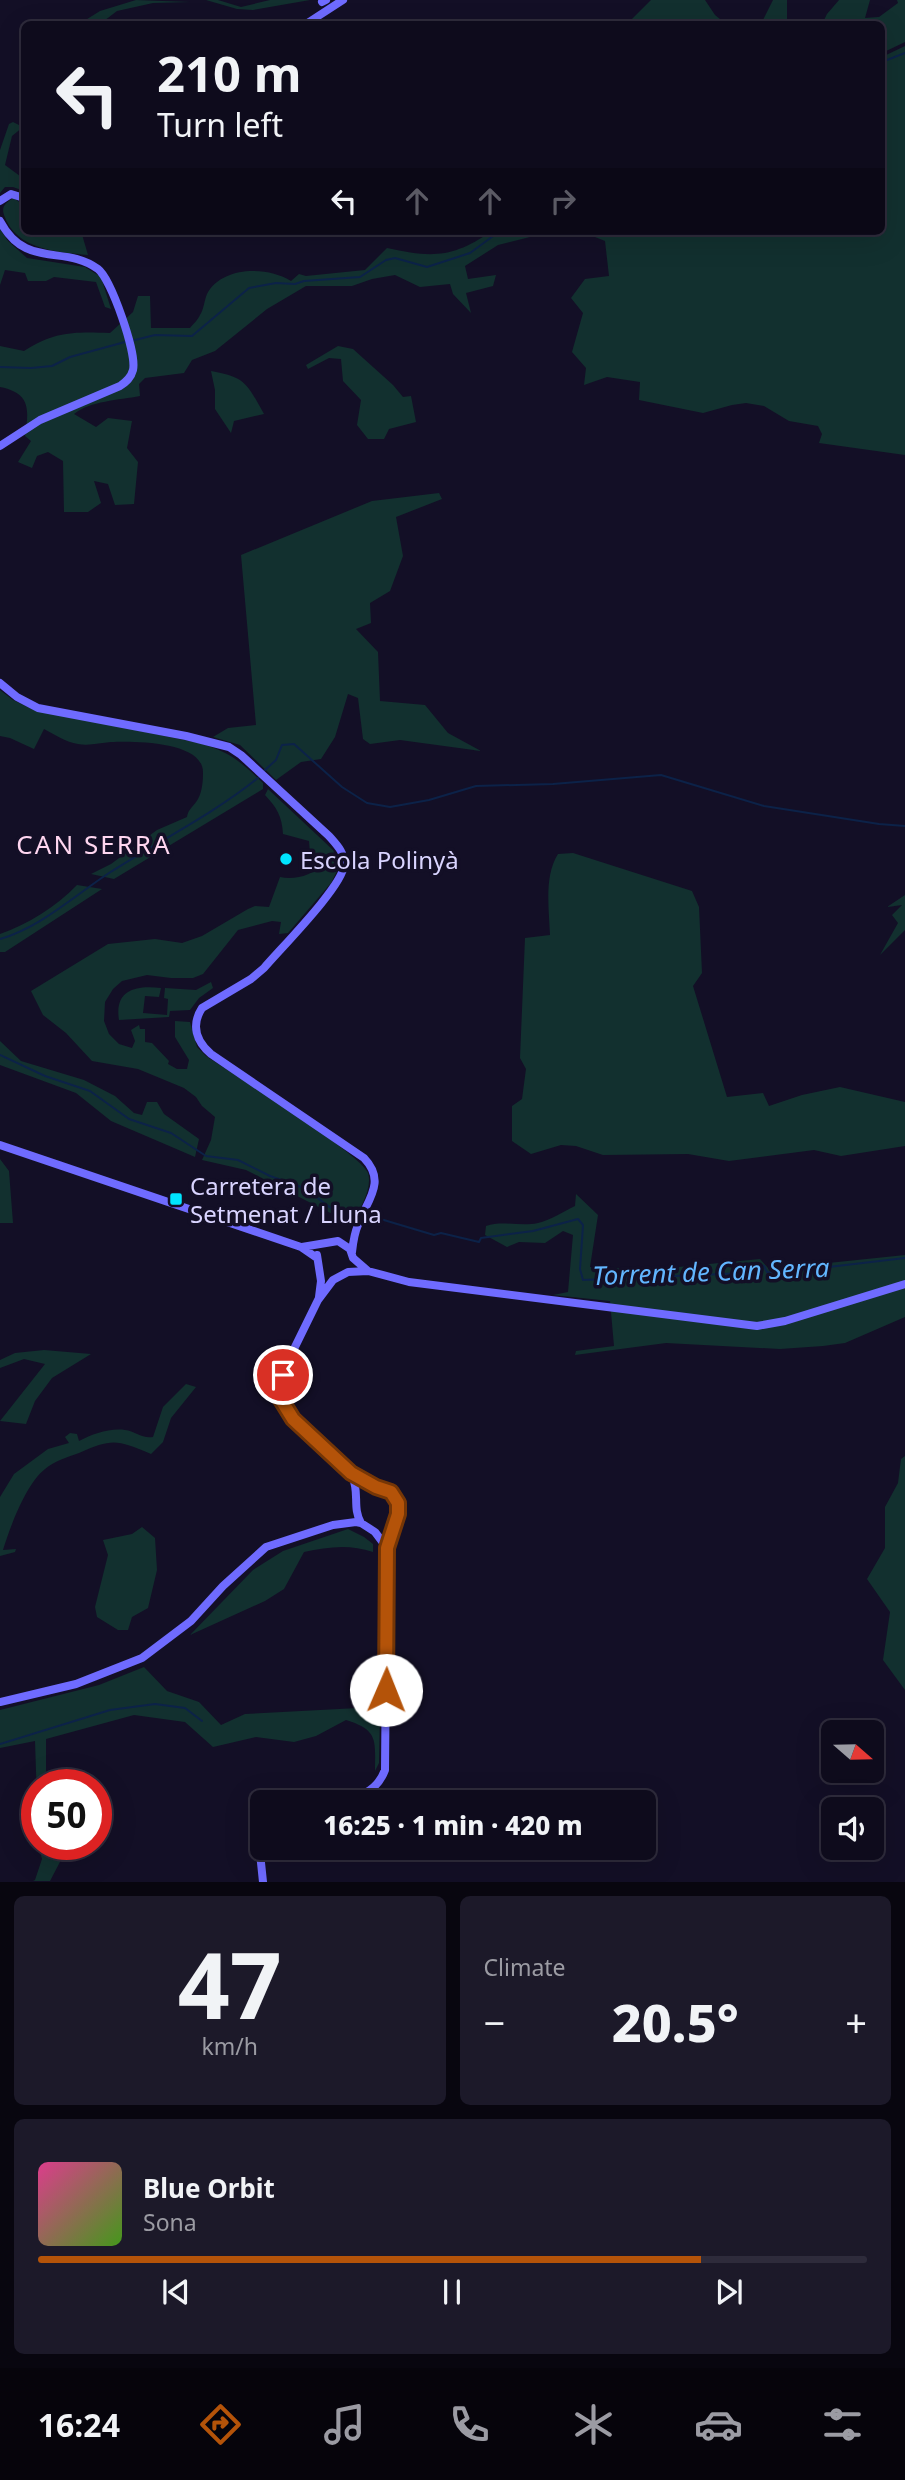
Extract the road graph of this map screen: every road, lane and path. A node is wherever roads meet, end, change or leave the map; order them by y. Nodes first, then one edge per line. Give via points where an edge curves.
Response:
1 (343, 0) edge
2 (311, 21) edge
3 (21, 197) edge
4 (0, 201) edge
5 (0, 221) edge
6 (0, 446) edge
7 (0, 683) edge
8 (0, 1145) edge
9 (358, 1223) junction
10 (338, 1241) junction
11 (325, 1244) junction
12 (301, 1247) junction
13 (353, 1255) junction
14 (317, 1258) junction
15 (320, 1270) junction
16 (368, 1271) junction
17 (348, 1272) junction
18 (338, 1277) junction
19 (905, 1284) edge
20 (318, 1300) junction
21 (351, 1473) junction
22 (376, 1487) junction
23 (357, 1504) junction
24 (394, 1521) junction
25 (361, 1523) junction
26 (333, 1525) junction
27 (370, 1529) junction
28 (387, 1548) junction
29 (0, 1702) edge
30 (372, 1790) edge
31 (260, 1860) edge
32 (262, 1881) edge

1 - 2 main road
3 - 4 main road via 8,194
5 - 6 main road via 9,236 29,250 85,262 104,276 134,362 130,378 120,386 40,420
7 - 9 main road via 38,708 233,749 341,850 344,867 335,885 264,968 202,1008 196,1030 211,1054 372,1167 374,1186
8 - 12 main road
9 - 10 main road
9 - 13 main road
10 - 11 main road
10 - 13 main road
11 - 12 main road
11 - 14 main road
12 - 14 main road
13 - 16 main road
13 - 17 main road
14 - 15 main road
15 - 18 main road
15 - 20 main road
16 - 17 main road
16 - 19 main road via 419,1283 757,1326
17 - 18 main road
18 - 20 main road
20 - 21 main road via 285,1367 280,1398 293,1419
21 - 22 main road
21 - 23 main road
22 - 23 main road via 366,1490
22 - 24 main road via 397,1500 399,1511
23 - 25 main road
23 - 26 main road
24 - 27 main road via 383,1529
24 - 28 main road
25 - 26 main road
25 - 27 main road
26 - 29 main road via 266,1547 191,1621 142,1658 76,1684
27 - 28 main road
28 - 30 main road via 385,1770
31 - 32 main road

